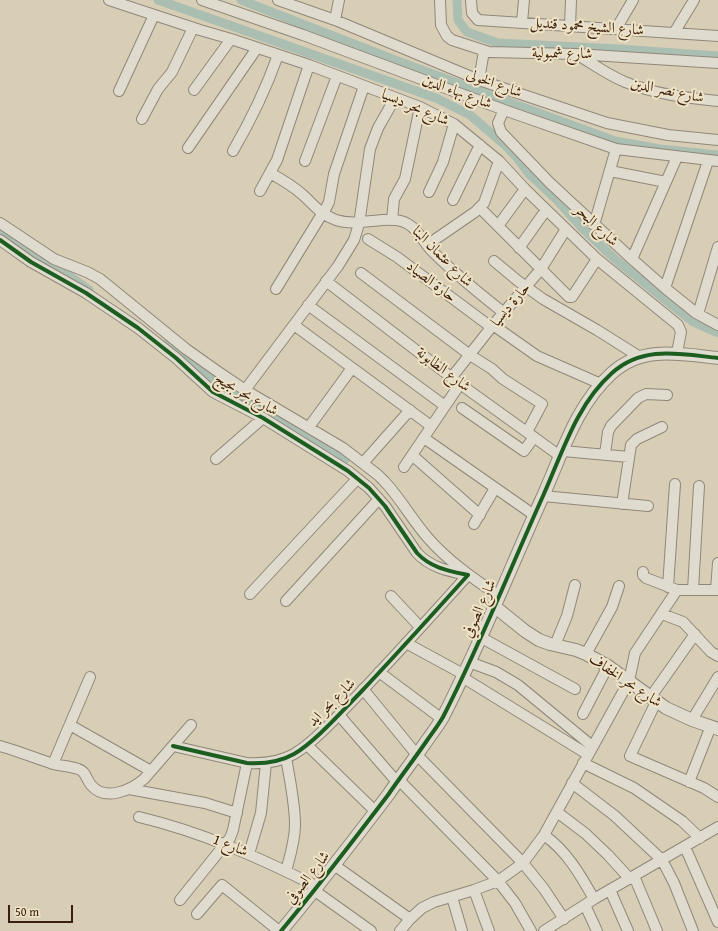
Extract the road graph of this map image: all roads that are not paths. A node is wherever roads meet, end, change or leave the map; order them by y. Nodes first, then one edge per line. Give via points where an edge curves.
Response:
1 (109, 0) edge
2 (202, 0) edge
3 (278, 0) edge
4 (339, 0) edge
5 (440, 0) edge
6 (471, 0) edge
7 (524, 0) edge
8 (571, 0) edge
9 (694, 0) edge
10 (631, 1) edge
11 (303, 4) edge
12 (154, 15) junction
13 (335, 20) junction
14 (522, 22) junction
15 (570, 26) junction
16 (193, 28) junction
17 (616, 29) junction
18 (674, 33) junction
19 (718, 36) edge
20 (231, 39) junction
21 (257, 48) junction
22 (484, 51) junction
23 (576, 54) junction
24 (278, 55) junction
25 (718, 63) edge
26 (309, 65) junction
27 (337, 76) junction
28 (478, 80) junction
29 (364, 86) junction
30 (194, 90) dead end
31 (119, 91) dead end
32 (395, 98) junction
33 (718, 101) edge
34 (420, 107) junction
35 (504, 110) junction
36 (142, 119) dead end
37 (454, 124) junction
38 (718, 140) edge
39 (480, 145) junction
40 (188, 148) dead end
41 (616, 149) junction
42 (233, 151) dead end
43 (677, 157) junction
44 (305, 161) dead end
45 (499, 161) junction
46 (713, 161) edge
47 (610, 171) junction
48 (270, 173) junction
49 (666, 182) junction
50 (525, 189) junction
51 (260, 191) dead end
52 (429, 192) dead end
53 (453, 200) dead end
54 (480, 208) junction
55 (546, 210) junction
56 (323, 214) junction
57 (392, 220) junction
58 (0, 223) edge
59 (359, 224) junction
60 (594, 225) junction
61 (498, 226) junction
62 (566, 229) junction
63 (0, 240) edge
64 (368, 240) dead end
65 (427, 245) junction
66 (718, 247) edge
67 (519, 248) junction
68 (597, 259) junction
69 (632, 259) junction
70 (494, 261) dead end
71 (541, 269) junction
72 (361, 273) dead end
73 (326, 282) junction
74 (526, 287) junction
75 (665, 288) junction
76 (276, 289) dead end
77 (308, 305) junction
78 (504, 313) junction
79 (698, 314) junction
80 (294, 325) junction
81 (718, 325) edge
82 (492, 326) junction
83 (677, 353) junction
84 (470, 355) junction
85 (640, 357) junction
86 (718, 358) edge
87 (352, 368) junction
88 (456, 380) junction
89 (601, 384) junction
90 (245, 390) junction
91 (668, 395) dead end
92 (445, 406) junction
93 (462, 408) dead end
94 (410, 410) junction
95 (263, 418) junction
96 (431, 426) junction
97 (309, 427) junction
98 (662, 427) dead end
99 (531, 434) junction
100 (424, 438) junction
101 (562, 453) junction
102 (605, 454) junction
103 (412, 455) junction
104 (628, 457) junction
105 (216, 459) dead end
106 (361, 461) junction
107 (404, 467) dead end
108 (348, 471) junction
109 (357, 479) junction
110 (675, 484) dead end
111 (699, 486) dead end
112 (495, 488) junction
113 (543, 496) junction
114 (379, 499) junction
115 (622, 504) junction
116 (648, 506) dead end
117 (407, 510) junction
118 (480, 515) junction
119 (534, 515) junction
120 (396, 521) junction
121 (474, 524) dead end
122 (718, 563) edge
123 (643, 572) dead end
124 (468, 575) junction
125 (575, 585) dead end
126 (619, 586) dead end
127 (672, 589) junction
128 (693, 590) junction
129 (717, 590) edge
130 (250, 594) dead end
131 (392, 596) dead end
132 (286, 601) dead end
133 (497, 601) junction
134 (662, 614) junction
135 (420, 627) junction
136 (695, 634) junction
137 (480, 637) junction
138 (406, 643) junction
139 (555, 645) junction
140 (586, 654) junction
141 (718, 656) edge
142 (469, 662) junction
143 (608, 666) junction
144 (379, 672) junction
145 (463, 676) junction
146 (90, 677) dead end
147 (718, 677) edge
148 (628, 681) junction
149 (363, 689) junction
150 (575, 689) dead end
151 (653, 700) junction
152 (583, 714) dead end
153 (339, 715) junction
154 (442, 719) junction
155 (692, 720) junction
156 (70, 725) junction
157 (191, 725) dead end
158 (715, 727) edge
159 (307, 745) junction
160 (0, 746) edge
161 (174, 746) junction
162 (587, 754) junction
163 (417, 755) junction
164 (286, 758) junction
165 (247, 763) junction
166 (266, 763) junction
167 (53, 764) junction
168 (151, 771) junction
169 (398, 781) junction
170 (689, 782) junction
171 (572, 783) junction
172 (130, 789) junction
173 (718, 797) edge
174 (375, 811) junction
175 (557, 812) junction
176 (237, 813) junction
177 (139, 817) dead end
178 (718, 827) edge
179 (544, 835) junction
180 (700, 838) junction
181 (226, 844) junction
182 (685, 847) junction
183 (249, 854) junction
184 (662, 860) junction
185 (523, 863) junction
186 (334, 865) junction
187 (286, 871) junction
188 (632, 878) junction
189 (498, 881) junction
190 (316, 889) junction
191 (474, 890) junction
192 (610, 890) junction
193 (452, 896) junction
194 (180, 900) dead end
195 (594, 900) junction
196 (585, 905) junction
197 (197, 914) dead end
198 (410, 919) junction
199 (718, 922) edge
200 (561, 924) edge
201 (402, 930) edge
202 (280, 931) edge
203 (371, 931) edge
204 (462, 931) edge
205 (489, 931) edge
206 (531, 931) edge
207 (544, 931) edge
208 (597, 931) edge
209 (628, 931) edge
210 (657, 931) edge
211 (693, 931) edge

1 - 12 street, شارع بحر ديسيا
2 - 35 street, شارع بهاء الدين via 303,34
3 - 11 street, شارع الخولى
4 - 13 street
5 - 22 street, شارع شمبولية via 441,25 447,36
6 - 14 street, شارع الشيخ محمود قنديل via 472,13 478,20
7 - 14 street
8 - 15 street
9 - 18 street
10 - 17 street
11 - 13 street, شارع الخولى
12 - 16 street, شارع بحر ديسيا
12 - 31 street
13 - 28 street, شارع الخولى
14 - 15 street, شارع الشيخ محمود قنديل
15 - 17 street, شارع الشيخ محمود قنديل
16 - 20 street, شارع بحر ديسيا
16 - 36 street via 172,72 158,89
17 - 18 street, شارع الشيخ محمود قنديل
18 - 19 street, شارع الشيخ محمود قنديل
20 - 21 street, شارع بحر ديسيا
20 - 30 street
21 - 24 street, شارع بحر ديسيا
21 - 40 street
22 - 23 street, شارع شمبولية
22 - 28 street
23 - 25 street, شارع شمبولية
23 - 33 street, شارع نصر الدين via 613,76 638,86
24 - 26 street, شارع بحر ديسيا
24 - 42 street via 254,114
26 - 27 street, شارع بحر ديسيا
26 - 48 street via 277,160
27 - 29 street, شارع بحر ديسيا
27 - 44 street
28 - 38 street, شارع الخولى via 620,127 668,136
29 - 32 street, شارع بحر ديسيا
29 - 56 street via 334,174 329,202
32 - 34 street, شارع بحر ديسيا
32 - 59 street via 378,128 370,149
34 - 37 street, شارع بحر ديسيا
34 - 57 street via 405,179 394,199
35 - 41 street, شارع بهاء الدين
35 - 60 street, شارع البحر via 498,123 503,136
37 - 39 street, شارع بحر ديسيا
37 - 52 street via 443,162
39 - 45 street, شارع بحر ديسيا
39 - 53 street
41 - 43 street, شارع بهاء الدين
41 - 47 street
43 - 46 street, شارع بهاء الدين
43 - 49 street
45 - 50 street, شارع بحر ديسيا
45 - 54 street
46 - 75 street
47 - 49 street
47 - 60 street
48 - 51 street
48 - 56 street, شارع عثمان البنا via 295,189
49 - 69 street
50 - 55 street, شارع بحر ديسيا
50 - 61 street
54 - 61 street
54 - 65 street
55 - 62 street, شارع بحر ديسيا
55 - 67 street
56 - 59 street, شارع عثمان البنا via 336,220
56 - 76 street
57 - 59 street, شارع عثمان البنا
57 - 65 street, شارع عثمان البنا via 414,227
58 - 90 street, شارع بحر بجيج via 54,259 100,279 186,349
59 - 73 street via 354,240
60 - 69 street, شارع البحر
61 - 67 street
62 - 68 street, شارع بحر ديسيا
62 - 71 street, حارة ديسيا
63 - 95 street, شارع بحر بجيج via 138,328 213,392
64 - 82 street, حارة الصياد via 390,252
65 - 78 street, شارع عثمان البنا via 433,253
66 - 79 street
67 - 71 street
68 - 71 street via 570,297
68 - 83 street, شارع بحر ديسيا via 678,325 681,332
69 - 75 street, شارع البحر
70 - 74 street
71 - 74 street, حارة ديسيا
72 - 84 street
73 - 77 street
73 - 88 street, شارع الطابونة
74 - 78 street, حارة ديسيا
74 - 85 street
75 - 79 street, شارع البحر
77 - 80 street
77 - 92 street
78 - 82 street, حارة ديسيا
79 - 81 street, شارع البحر
80 - 87 street
80 - 90 street
82 - 84 street, حارة ديسيا
82 - 89 street, حارة الصياد via 537,356
83 - 85 street, شارع الصوفي
83 - 86 street, شارع الصوفي
84 - 88 street, حارة ديسيا
84 - 99 street via 542,404
85 - 89 street, شارع الصوفي via 612,373
87 - 94 street
87 - 97 street
88 - 92 street, حارة ديسيا
88 - 99 street, شارع الطابونة
89 - 101 street, شارع الصوفي via 580,414
90 - 97 street, شارع بحر بجيج
91 - 102 street via 646,394 638,398 611,426
92 - 96 street, حارة ديسيا
93 - 99 street via 524,452
94 - 96 street
94 - 106 street
95 - 105 street
95 - 108 street, شارع بحر بجيج
96 - 100 street, حارة ديسيا
97 - 106 street, شارع بحر بجيج
98 - 104 street via 634,441
99 - 101 street, شارع الطابونة
100 - 103 street, حارة ديسيا
100 - 112 street
101 - 102 street
101 - 113 street, شارع الصوفي
102 - 104 street
103 - 107 street, حارة ديسيا
103 - 118 street
104 - 115 street
106 - 108 street
106 - 117 street, شارع بحر بجيج via 385,482
108 - 109 street, شارع بحر بجيج
109 - 114 street, شارع بحر بجيج
109 - 130 street
110 - 127 street
111 - 128 street
112 - 118 street
112 - 119 street
113 - 115 street
113 - 119 street, شارع الصوفي
114 - 120 street, شارع بحر بجيج
114 - 132 street
115 - 116 street
117 - 120 street
117 - 124 street, شارع بحر بجيج via 429,539
118 - 121 street
119 - 133 street, شارع الصوفي
120 - 124 street, شارع بحر بجيج via 423,560 438,568
122 - 129 street
123 - 127 street via 646,578
124 - 133 street, شارع بحر بجيج
124 - 135 street, شارع بحر ايد
125 - 139 street via 567,616
126 - 140 street via 612,607
127 - 128 street
127 - 134 street
128 - 129 street
131 - 135 street
133 - 137 street, شارع الصوفي
133 - 139 street, شارع بحر الخفاف via 532,636 544,643
134 - 136 street via 683,622
134 - 148 street via 635,653
135 - 138 street, شارع بحر ايد
136 - 141 street
136 - 151 street
137 - 142 street, شارع الصوفي
137 - 150 street
138 - 144 street, شارع بحر ايد
138 - 145 street
139 - 140 street, شارع بحر الخفاف
140 - 143 street, شارع بحر الخفاف
142 - 145 street, شارع الصوفي
142 - 162 street via 496,672 518,685
143 - 148 street, شارع بحر الخفاف
143 - 152 street
144 - 149 street, شارع بحر ايد
144 - 154 street
145 - 154 street, شارع الصوفي
145 - 162 street
146 - 156 street
147 - 155 street
148 - 151 street, شارع بحر الخفاف
148 - 162 street
149 - 153 street, شارع بحر ايد
149 - 163 street
151 - 155 street, شارع بحر الخفاف
151 - 170 street via 630,756
153 - 159 street, شارع بحر ايد
153 - 169 street
154 - 163 street, شارع الصوفي
155 - 158 street, شارع بحر الخفاف
156 - 167 street
156 - 168 street
157 - 161 street
158 - 170 street
159 - 164 street, شارع بحر ايد
159 - 174 street
160 - 167 street
161 - 165 street, شارع بحر ايد
161 - 168 street
162 - 171 street
162 - 180 street via 682,821
163 - 169 street, شارع الصوفي
163 - 185 street
164 - 166 street, شارع بحر ايد
164 - 187 street via 295,825
165 - 166 street, شارع بحر ايد
165 - 176 street
166 - 183 street via 260,812
167 - 172 street via 82,771 91,785 102,792 122,792
168 - 172 street
169 - 174 street, شارع الصوفي
169 - 189 street
170 - 173 street
171 - 175 street
171 - 184 street via 615,816
172 - 176 street via 199,802
174 - 186 street, شارع الصوفي
175 - 179 street
175 - 188 street via 586,834
176 - 181 street
177 - 181 street, شارع 1
178 - 180 street
179 - 185 street
179 - 195 street via 562,851 580,874
180 - 182 street
181 - 183 street, شارع 1
181 - 194 street
182 - 184 street
182 - 199 street
183 - 187 street, شارع 1
184 - 188 street
184 - 211 street
185 - 189 street
185 - 200 street via 544,889
186 - 190 street, شارع الصوفي
186 - 198 street
187 - 190 street, شارع 1
188 - 192 street
188 - 210 street
189 - 191 street
189 - 206 street via 515,903
190 - 202 street, شارع الصوفي
190 - 203 street, شارع 1
191 - 193 street
191 - 205 street
192 - 195 street
192 - 209 street
193 - 198 street via 422,908
193 - 204 street
195 - 196 street
196 - 200 street
196 - 208 street
197 - 202 street via 222,885
198 - 201 street
200 - 207 street

